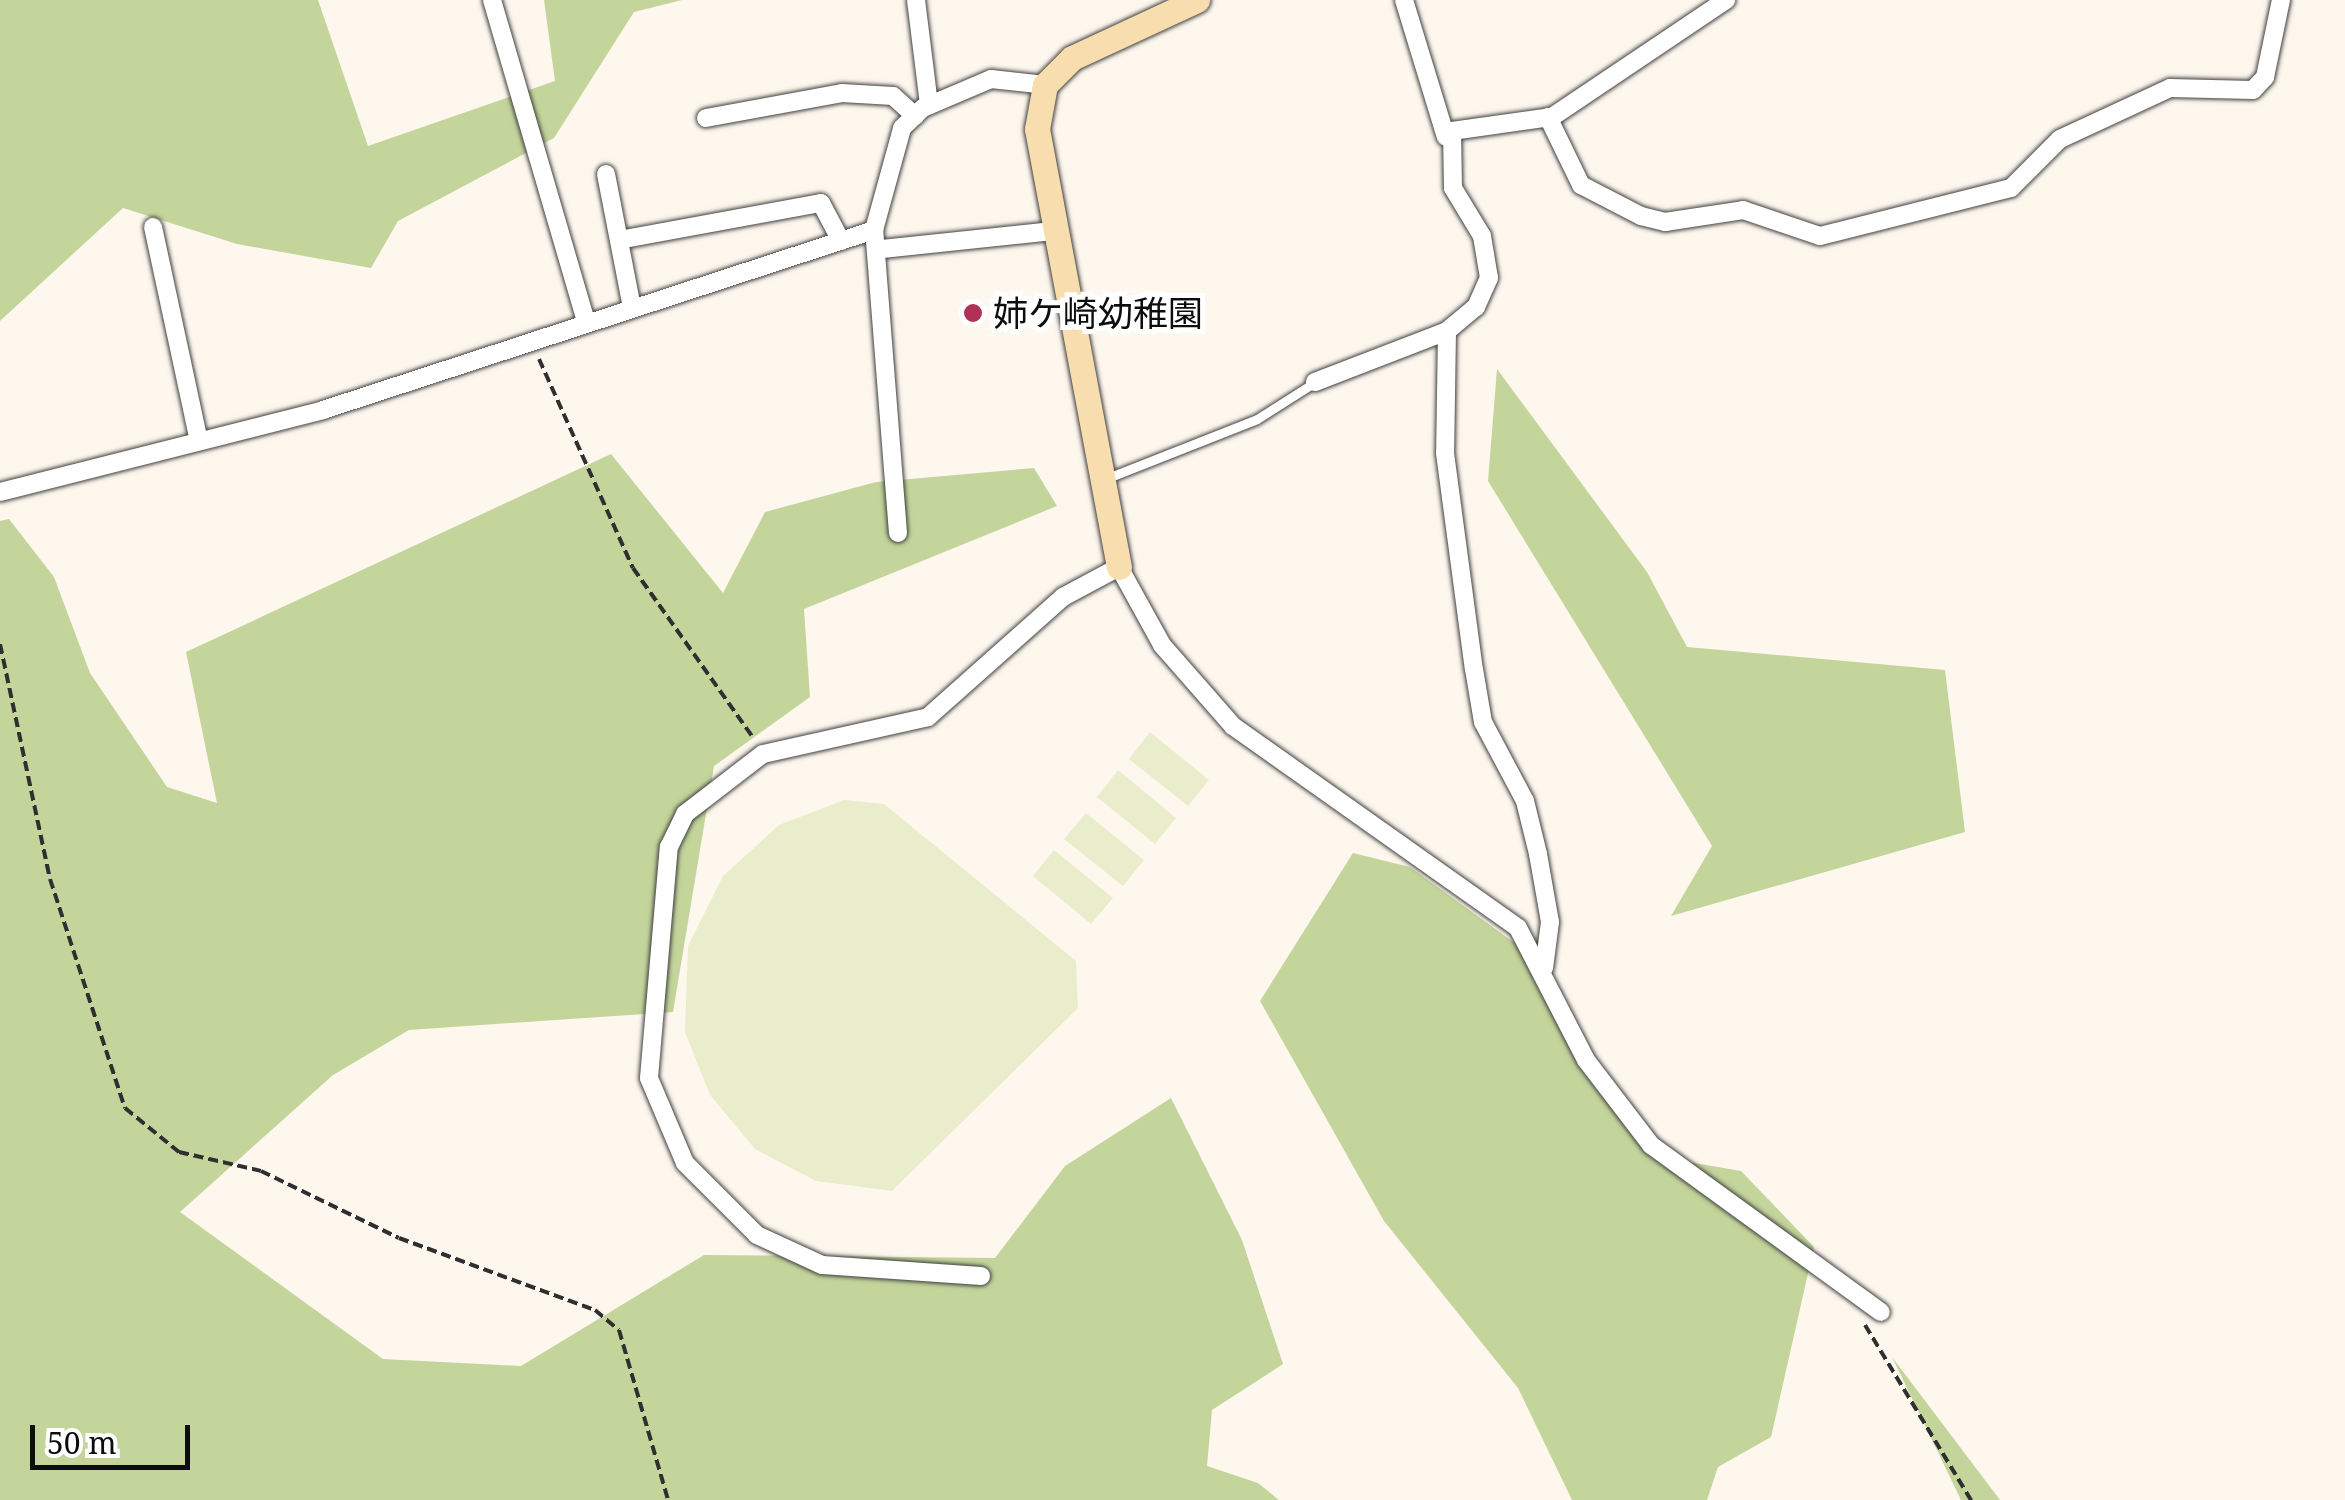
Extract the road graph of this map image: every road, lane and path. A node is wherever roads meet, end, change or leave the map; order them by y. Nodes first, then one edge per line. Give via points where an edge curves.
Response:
1 (492, 0) edge
2 (916, 0) edge
3 (1197, 0) edge
4 (1404, 0) edge
5 (1726, 0) edge
6 (2281, 0) edge
7 (1044, 85) junction
8 (922, 110) junction
9 (1548, 117) junction
10 (706, 118) dead end
11 (1446, 137) junction
12 (606, 174) dead end
13 (152, 227) dead end
14 (874, 230) junction
15 (1053, 231) junction
16 (619, 240) junction
17 (841, 241) junction
18 (882, 249) junction
19 (632, 308) junction
20 (586, 322) junction
21 (1447, 331) junction
22 (531, 341) junction
23 (1316, 382) joint
24 (199, 441) junction
25 (1096, 481) junction
26 (0, 492) edge
27 (898, 533) dead end
28 (1120, 567) junction
29 (0, 644) edge
30 (763, 754) junction
31 (1544, 968) junction
32 (980, 1276) dead end
33 (1858, 1312) dead end
34 (1881, 1312) dead end
35 (668, 1500) edge
36 (1972, 1500) edge

1 - 20 street
2 - 8 street
3 - 7 street via 1072,58
4 - 11 street
5 - 9 street
6 - 9 street via 2265,77 2253,90 2170,88 2060,139 2011,188 1820,236 1744,210 1665,222 1641,216 1581,185
7 - 8 street via 991,79
7 - 15 street via 1037,130
8 - 10 street via 892,96 842,93
8 - 14 street via 902,128
9 - 11 street via 1481,120
11 - 21 street via 1453,188 1482,236 1489,278 1476,307
12 - 16 street
13 - 24 street
14 - 17 street
14 - 18 street
15 - 18 street
15 - 25 street
16 - 17 street via 822,203
16 - 19 street
17 - 19 street
18 - 27 street
19 - 20 street
20 - 22 street
21 - 23 street
21 - 31 street via 1445,453 1474,669 1484,722 1525,801 1538,854 1550,922
22 - 24 street
22 - 30 path via 633,568
23 - 25 lane via 1257,418
24 - 26 street
25 - 28 street
28 - 30 street via 1063,596 928,717
28 - 31 street via 1162,645 1233,726 1518,928
29 - 35 path via 50,880 124,1108 179,1152 261,1172 399,1238 596,1310 619,1330
30 - 32 street via 685,814 669,847 647,1034 666,1134 707,1192 757,1236 822,1265
31 - 34 street via 1586,1060 1651,1145
33 - 36 path

